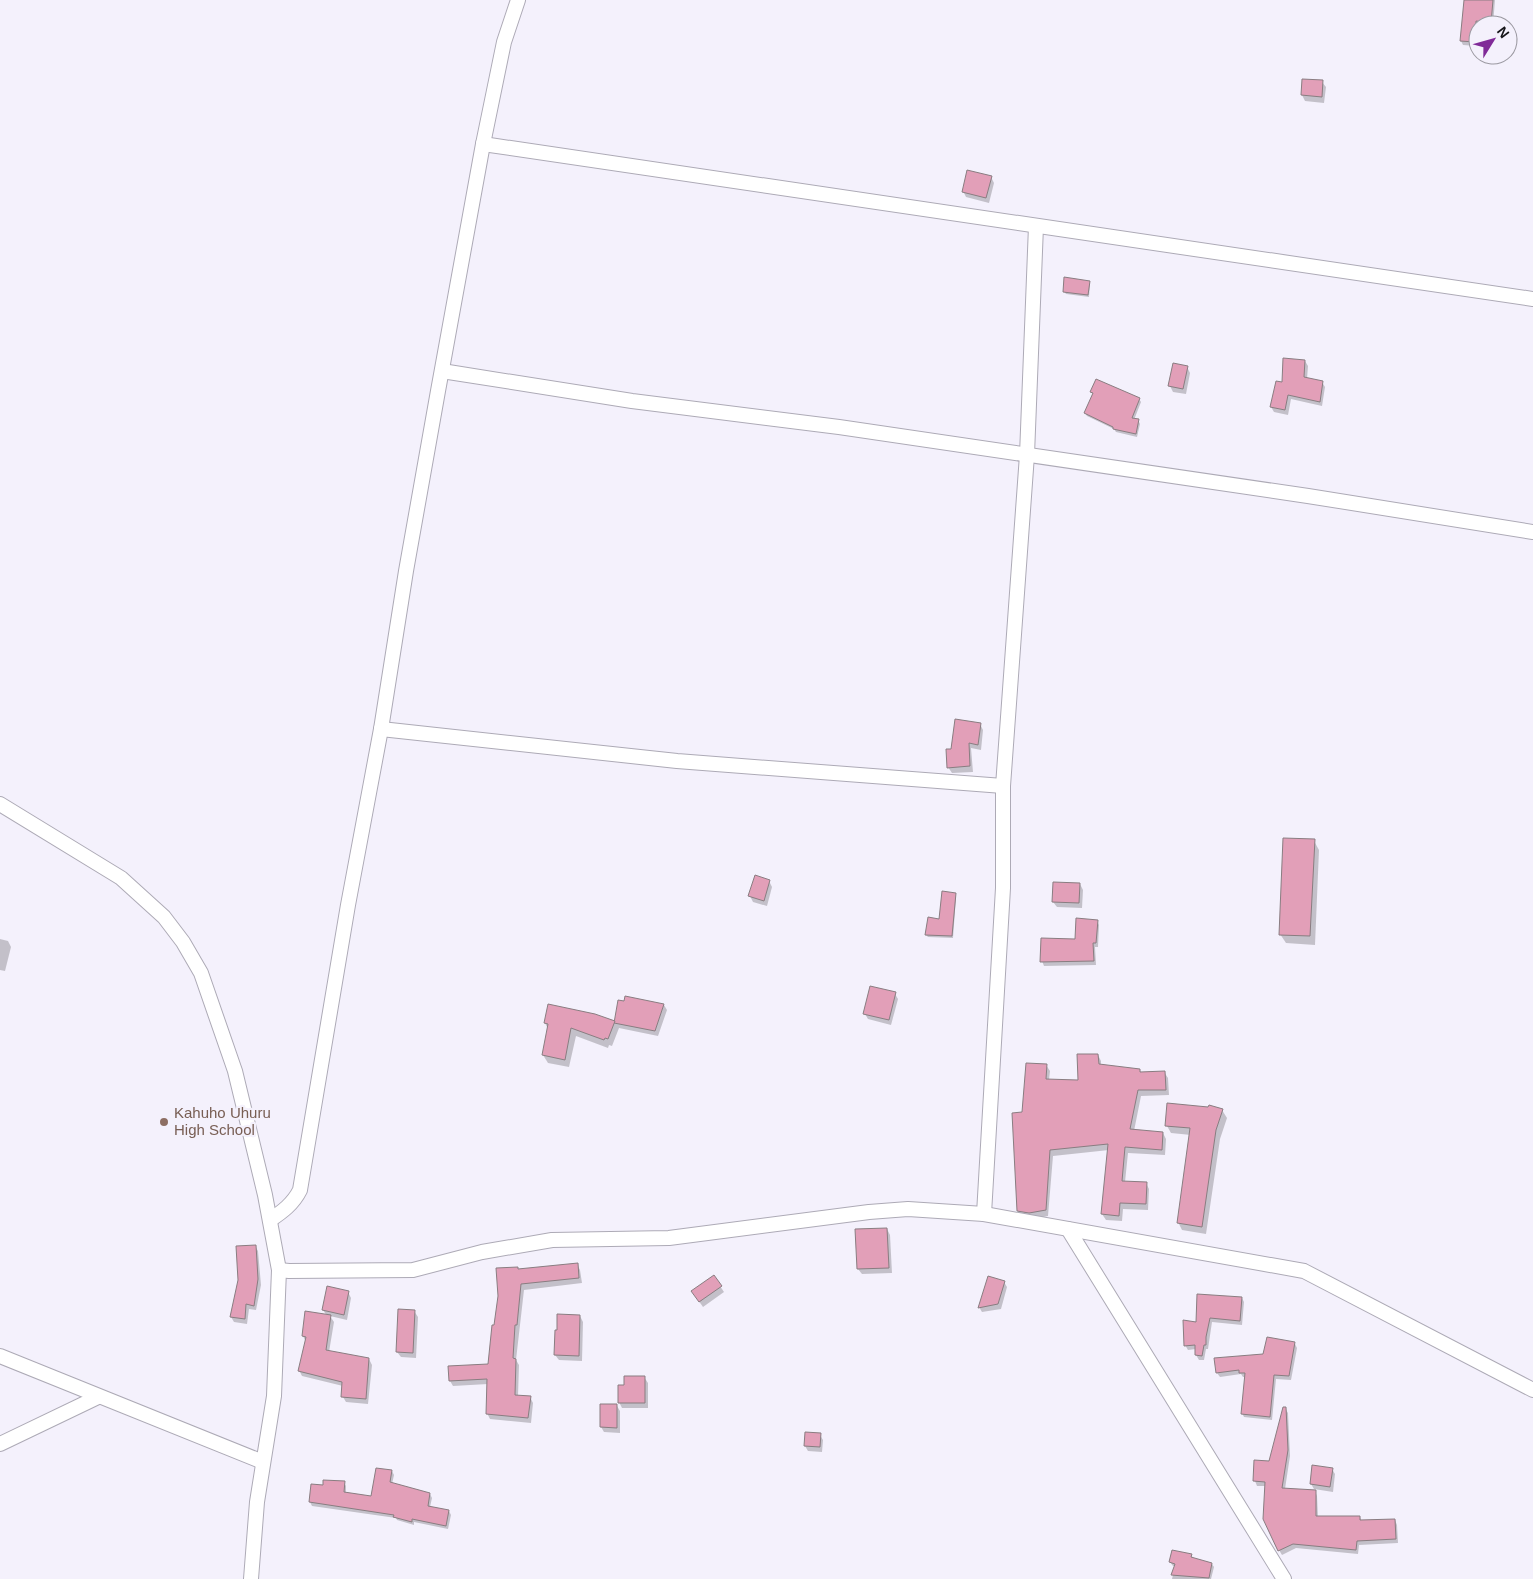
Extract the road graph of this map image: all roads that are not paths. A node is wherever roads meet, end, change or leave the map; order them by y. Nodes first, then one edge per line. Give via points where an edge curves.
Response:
1 (518, 0) edge
2 (483, 144) junction
3 (1036, 226) junction
4 (1533, 299) edge
5 (442, 371) junction
6 (1027, 454) junction
7 (1533, 532) edge
8 (381, 729) junction
9 (1003, 786) junction
10 (0, 804) edge
11 (984, 1214) junction
12 (270, 1220) junction
13 (1068, 1229) junction
14 (279, 1270) junction
15 (0, 1356) edge
16 (1533, 1390) edge
17 (98, 1397) junction
18 (0, 1444) edge
19 (263, 1462) junction
20 (251, 1579) edge
21 (1284, 1579) edge

1 - 2 street via 504,42
2 - 3 street
2 - 5 street
3 - 4 street
3 - 6 street
5 - 6 street via 632,401
5 - 8 street
6 - 7 street
6 - 9 street
8 - 9 street via 677,761
8 - 12 street via 300,1190 295,1199
9 - 11 street via 1003,888
10 - 12 street via 121,878 164,917 183,942 201,973 235,1071
11 - 13 street
11 - 14 street via 908,1210 869,1212 668,1238 552,1240 482,1252 413,1270
12 - 14 street
13 - 16 street via 1304,1271
13 - 21 street
14 - 19 street via 274,1396
15 - 17 street
17 - 18 street
17 - 19 street
19 - 20 street

